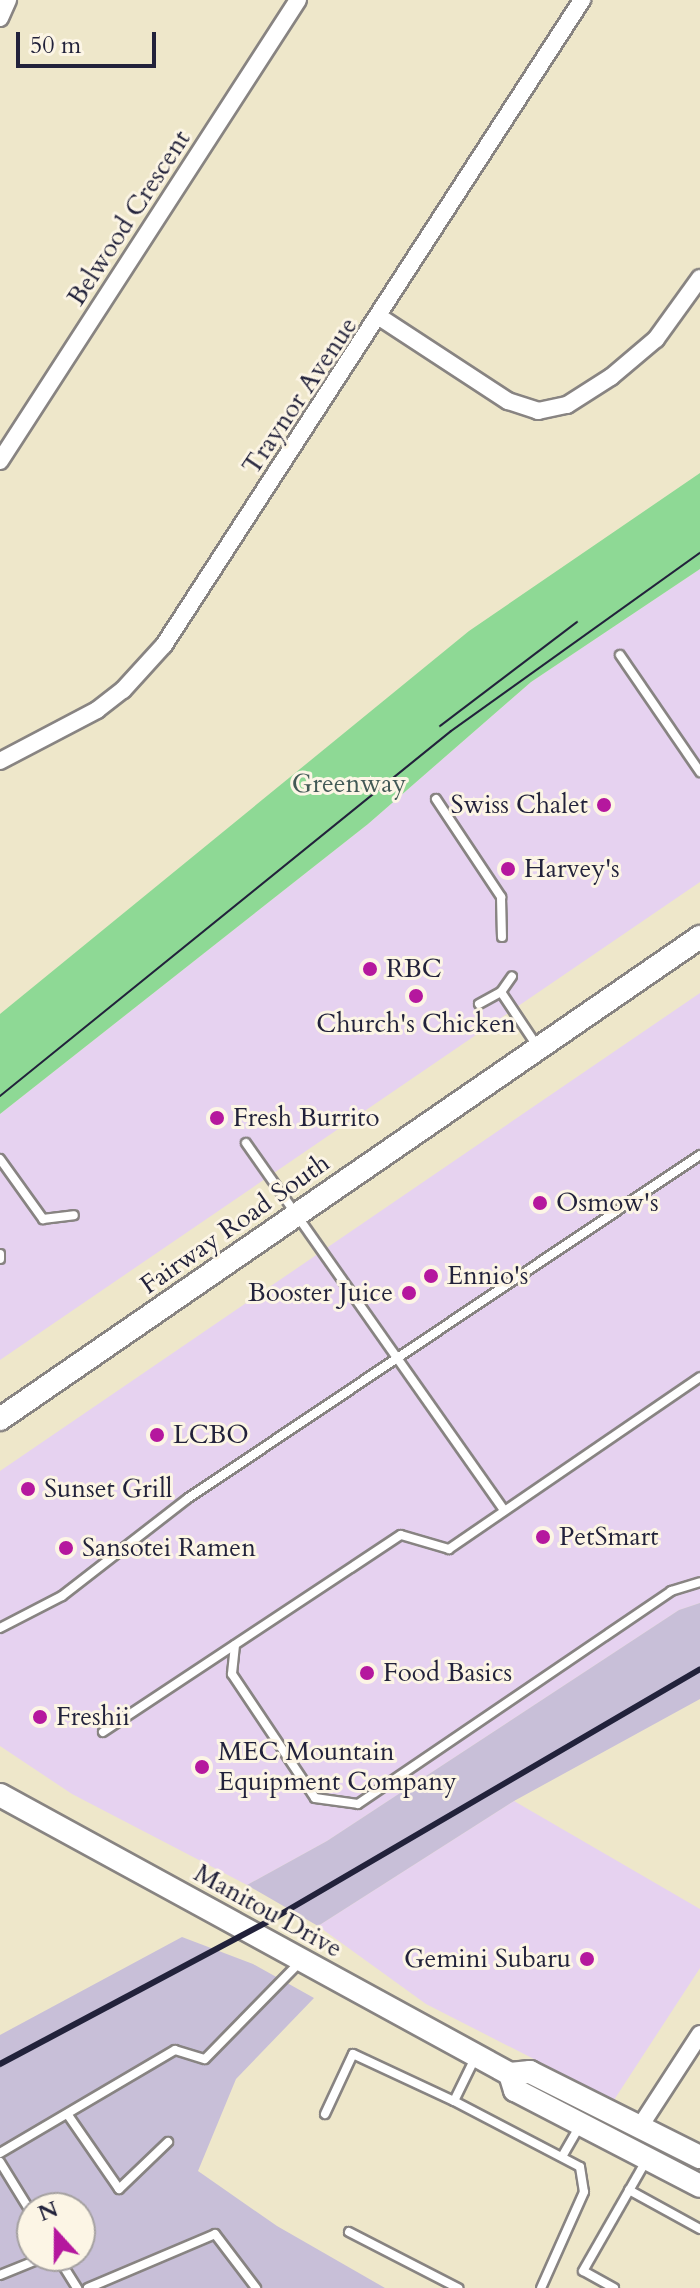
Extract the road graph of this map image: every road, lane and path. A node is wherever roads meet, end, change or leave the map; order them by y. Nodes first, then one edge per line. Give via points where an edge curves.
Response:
1 (8, 0) edge
2 (298, 0) edge
3 (582, 0) edge
4 (0, 18) edge
5 (700, 278) edge
6 (381, 318) junction
7 (0, 461) edge
8 (620, 655) dead end
9 (0, 761) edge
10 (700, 772) edge
11 (436, 799) dead end
12 (502, 937) dead end
13 (700, 937) edge
14 (512, 976) dead end
15 (501, 992) junction
16 (479, 1004) dead end
17 (537, 1046) junction
18 (246, 1143) dead end
19 (700, 1155) edge
20 (0, 1159) edge
21 (74, 1215) dead end
22 (296, 1215) junction
23 (397, 1357) junction
24 (700, 1377) edge
25 (0, 1419) edge
26 (504, 1510) junction
27 (700, 1582) edge
28 (0, 1628) edge
29 (235, 1645) junction
30 (103, 1732) dead end
31 (0, 1795) edge
32 (302, 1961) junction
33 (700, 2034) edge
34 (476, 2056) junction
35 (510, 2074) junction
36 (454, 2101) junction
37 (325, 2114) dead end
38 (68, 2115) junction
39 (580, 2126) junction
40 (639, 2128) junction
41 (168, 2142) dead end
42 (0, 2153) edge
43 (563, 2155) junction
44 (700, 2157) edge
45 (646, 2161) junction
46 (0, 2162) edge
47 (700, 2186) edge
48 (629, 2190) junction
49 (18, 2192) edge
50 (700, 2229) edge
51 (349, 2232) dead end
52 (88, 2288) edge
53 (256, 2288) edge
54 (458, 2288) edge
55 (541, 2288) edge
56 (614, 2288) edge

1 - 4 street
2 - 7 street, Belwood Crescent
3 - 6 street, Traynor Avenue
5 - 6 street via 656,339 611,377 567,405 538,411 508,401
6 - 9 street, Traynor Avenue via 146,668 97,710
8 - 10 lane
11 - 12 lane via 501,897
13 - 17 main road, Fairway Road South
14 - 15 lane
15 - 16 lane
15 - 17 lane
17 - 22 main road, Fairway Road South
18 - 22 lane
19 - 23 lane
20 - 21 lane via 43,1219
22 - 23 lane
22 - 25 main road, Fairway Road South
23 - 26 lane
23 - 28 lane via 187,1499 62,1596
24 - 26 lane
26 - 29 lane via 449,1549 401,1535
27 - 29 lane via 671,1591 358,1804 315,1798 232,1674
29 - 30 lane
31 - 32 main road, Manitou Drive
32 - 34 main road, Manitou Drive
32 - 38 lane via 205,2059 175,2050
33 - 40 street
34 - 35 main road, Manitou Drive
34 - 36 lane
35 - 39 main road, Manitou Drive via 515,2090
35 - 40 main road, Manitou Drive via 530,2072
36 - 37 lane via 353,2054
36 - 43 lane
38 - 41 lane via 119,2189
38 - 42 lane
39 - 43 lane
39 - 45 main road, Manitou Drive
40 - 44 main road, Manitou Drive
43 - 55 lane via 580,2167 584,2192
45 - 47 main road, Manitou Drive
45 - 48 lane
46 - 49 lane
48 - 50 lane
48 - 56 lane via 583,2271
51 - 54 lane
52 - 53 lane via 215,2234

